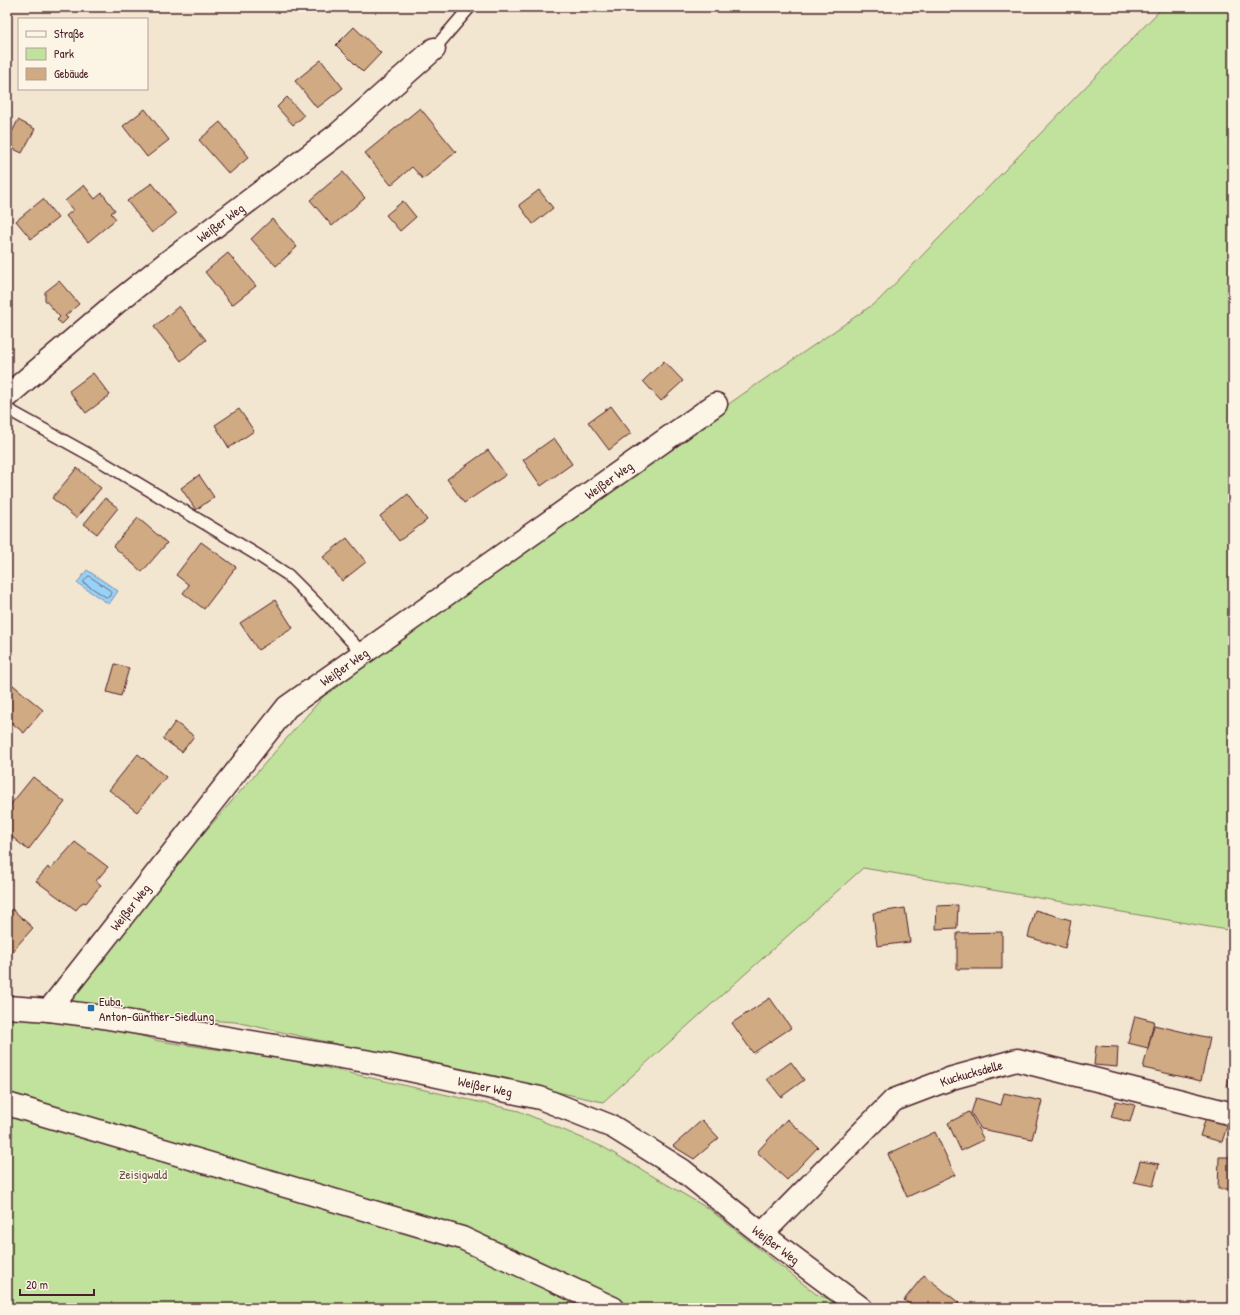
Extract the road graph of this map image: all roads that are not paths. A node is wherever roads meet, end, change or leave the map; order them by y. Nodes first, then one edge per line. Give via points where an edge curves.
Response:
1 (470, 7) edge
2 (434, 49) joint
3 (7, 396) edge
4 (716, 404) dead end
5 (7, 409) edge
6 (363, 654) junction
7 (7, 1007) edge
8 (49, 1010) junction
9 (7, 1104) edge
10 (1233, 1114) edge
11 (762, 1234) junction
12 (613, 1308) edge
13 (861, 1308) edge

1 - 2 lane
2 - 3 street, Weißer Weg via 338,134 165,264
4 - 6 street, Weißer Weg
5 - 6 lane via 99,460 288,575
6 - 8 street, Weißer Weg via 287,707
7 - 8 street, Weißer Weg
8 - 11 street, Weißer Weg via 377,1062 540,1098 613,1127 682,1170
9 - 12 street via 462,1238
10 - 11 street, Kuckucksdelle via 1017,1060 952,1078 894,1100
11 - 13 street, Weißer Weg

